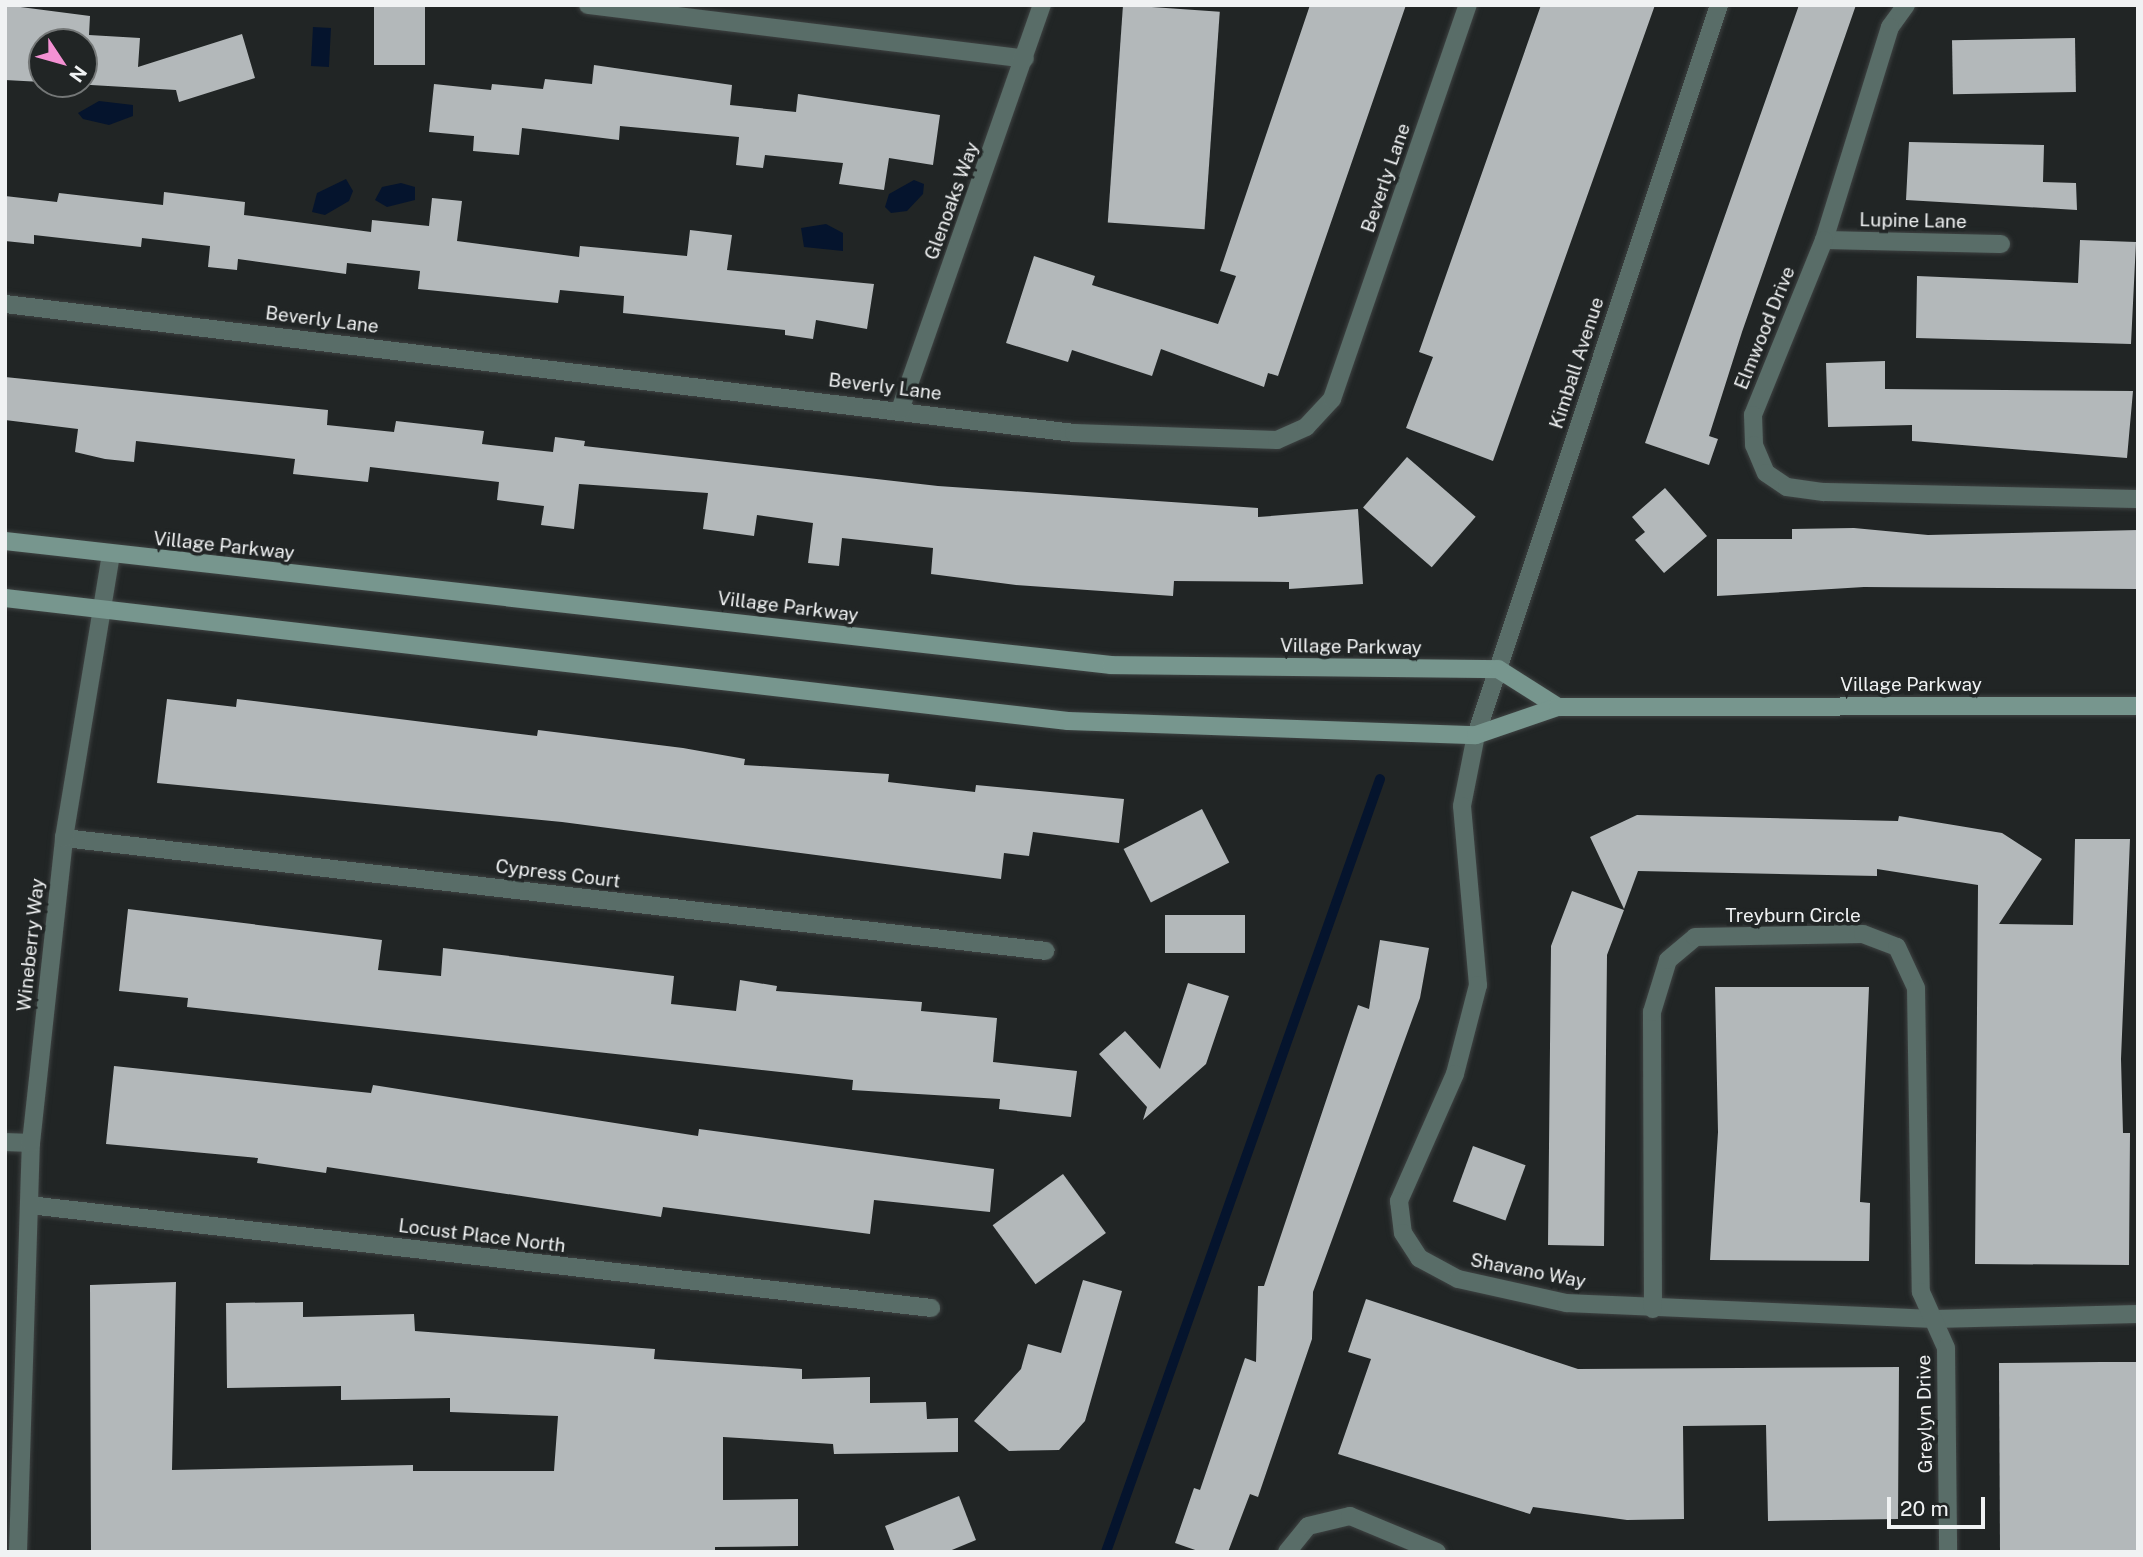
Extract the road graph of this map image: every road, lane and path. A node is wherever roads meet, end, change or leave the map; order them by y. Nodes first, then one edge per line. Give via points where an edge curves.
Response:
1 (588, 5) edge
2 (1042, 5) edge
3 (1468, 5) edge
4 (1718, 5) edge
5 (1906, 5) edge
6 (1025, 59) junction
7 (1824, 240) junction
8 (2001, 244) dead end
9 (5, 304) edge
10 (900, 410) junction
11 (2138, 499) edge
12 (5, 541) edge
13 (111, 555) junction
14 (5, 598) edge
15 (102, 609) junction
16 (1498, 669) junction
17 (2138, 706) edge
18 (1558, 707) junction
19 (1476, 735) junction
20 (64, 838) junction
21 (1046, 951) dead end
22 (5, 1142) edge
23 (31, 1143) junction
24 (29, 1205) junction
25 (931, 1308) dead end
26 (1653, 1309) junction
27 (2138, 1314) edge
28 (1934, 1319) junction
29 (18, 1552) edge
30 (1287, 1552) edge
31 (1437, 1552) edge
32 (1948, 1552) edge

1 - 6 street
2 - 6 street, Glenoaks Way
3 - 10 street, Beverly Lane via 1332,399 1306,427 1277,440 1074,433
4 - 16 street, Kimball Avenue
5 - 7 street, Elmwood Drive via 1890,27
6 - 10 street, Glenoaks Way
7 - 8 street, Lupine Lane
7 - 11 street, Elmwood Drive via 1753,415 1754,445 1766,473 1787,487 1824,492
9 - 10 street, Beverly Lane
12 - 13 street, Village Parkway
13 - 15 street, Wineberry Way
13 - 16 street, Village Parkway via 1111,665
14 - 15 street, Village Parkway
15 - 19 street, Village Parkway via 1068,721
15 - 20 street, Wineberry Way
16 - 18 street
16 - 19 street, Kimball Avenue
17 - 18 street, Village Parkway
18 - 19 street, Village Parkway
19 - 26 street, Shavano Way via 1462,806 1478,985 1455,1074 1399,1201 1403,1233 1419,1258 1458,1279 1566,1303
20 - 21 street, Cypress Court
20 - 23 street, Wineberry Way
22 - 23 street
23 - 24 street, Wineberry Way
24 - 25 street, Locust Place North
24 - 29 street, Wineberry Way
26 - 28 street, Shavano Way
26 - 28 street, Treyburn Circle via 1652,1012 1668,960 1695,937 1863,934 1897,947 1916,988 1921,1292
27 - 28 street, Shavano Way
28 - 32 street, Greylyn Drive via 1946,1348
30 - 31 street via 1308,1526 1350,1516

